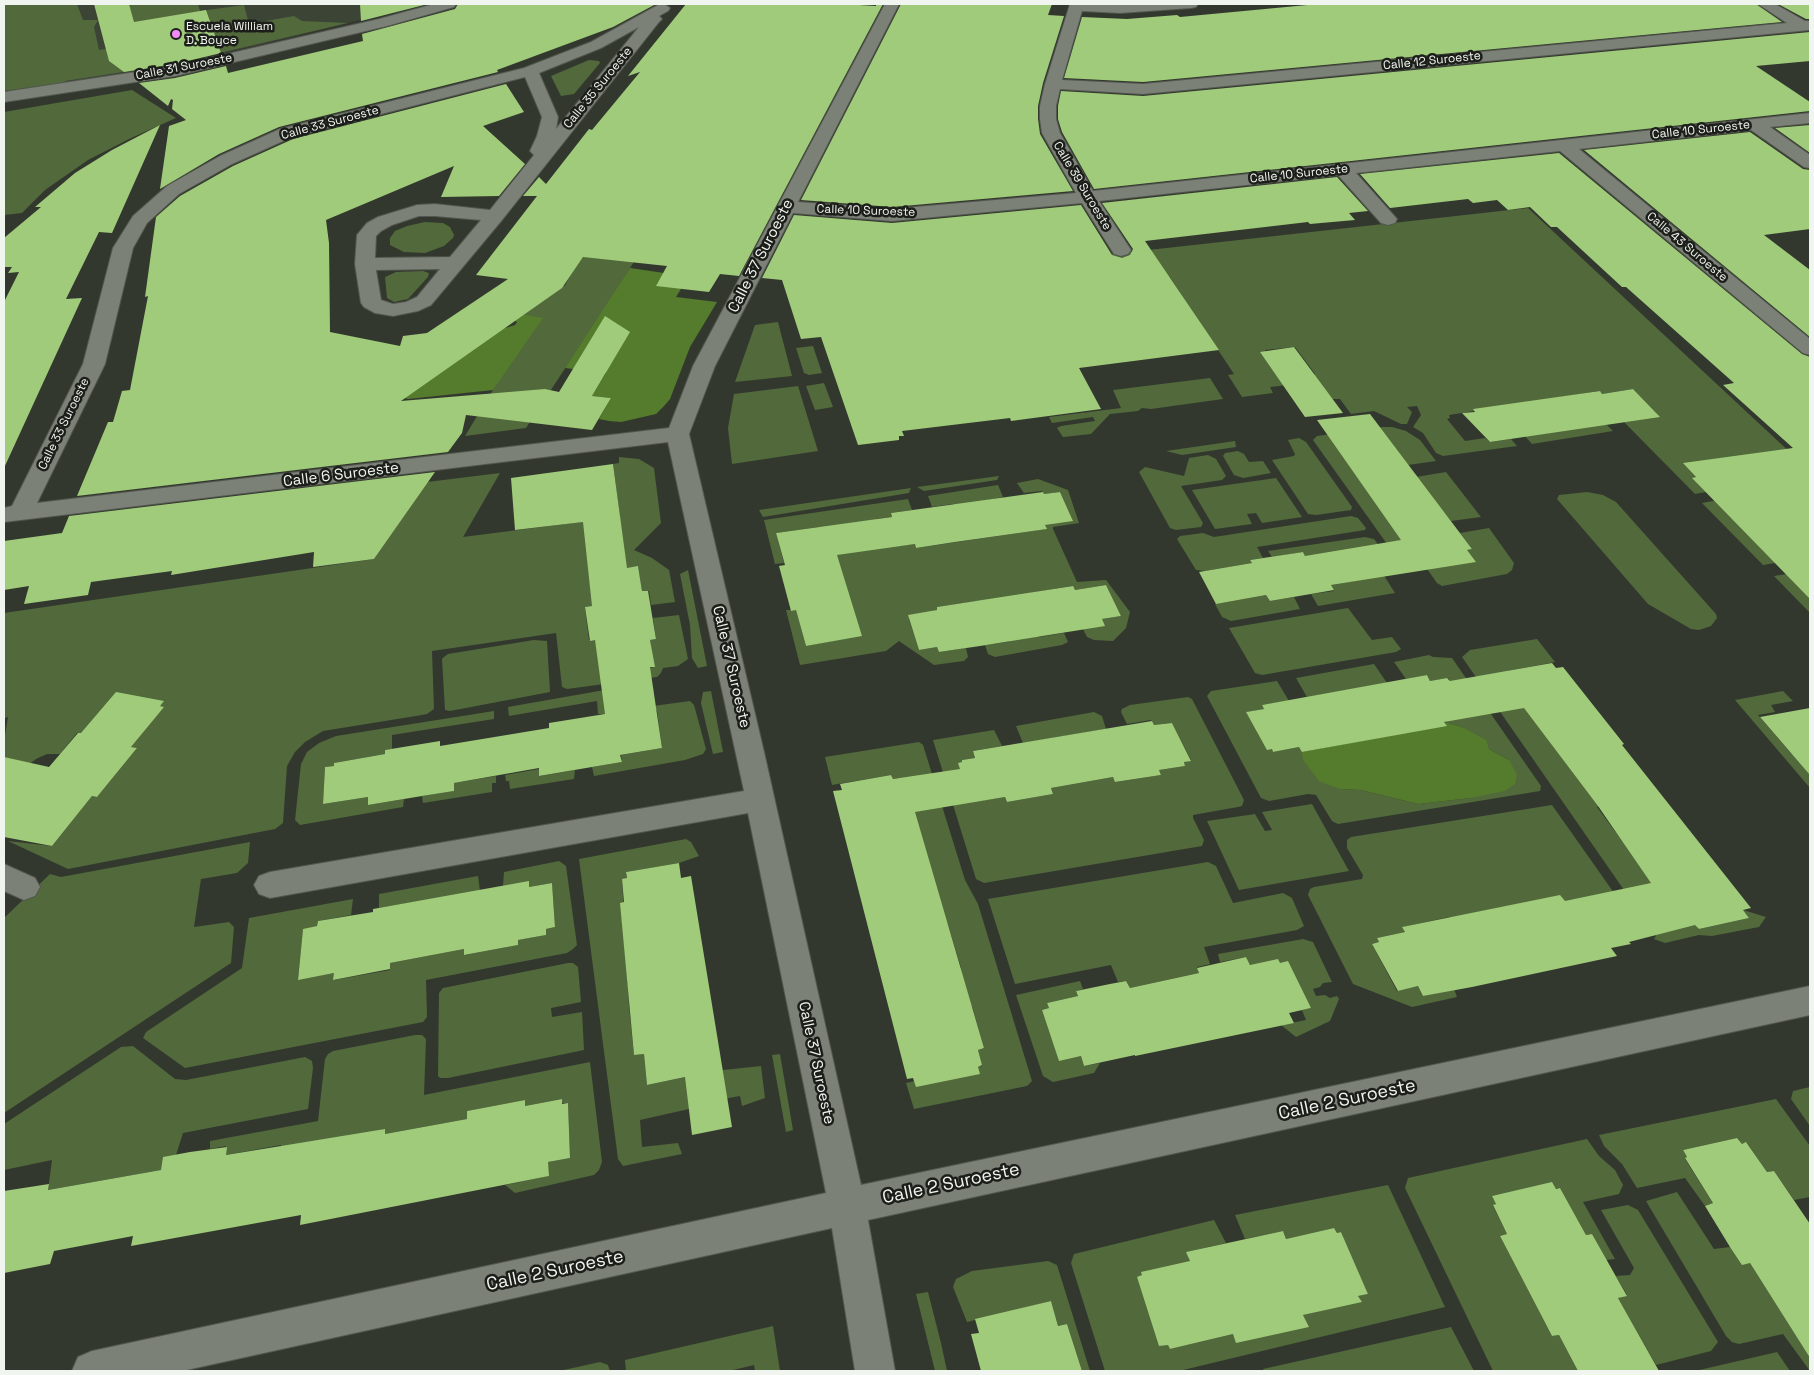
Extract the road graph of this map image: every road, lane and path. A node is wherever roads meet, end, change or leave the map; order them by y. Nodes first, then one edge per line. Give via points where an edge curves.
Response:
1 (448, 4) edge
2 (892, 4) edge
3 (1191, 4) edge
4 (1765, 4) edge
5 (1077, 5) edge
6 (664, 6) edge
7 (1807, 27) edge
8 (530, 71) junction
9 (1053, 84) junction
10 (4, 97) edge
11 (1810, 118) edge
12 (1754, 124) junction
13 (1564, 145) junction
14 (1810, 163) edge
15 (1342, 169) junction
16 (530, 172) junction
17 (1088, 197) junction
18 (787, 207) junction
19 (495, 216) junction
20 (1388, 219) dead end
21 (1121, 250) dead end
22 (456, 263) junction
23 (365, 264) junction
24 (1810, 349) edge
25 (678, 434) junction
26 (12, 514) edge
27 (759, 800) junction
28 (270, 885) dead end
29 (1810, 1001) edge
30 (847, 1206) junction
31 (92, 1371) edge
32 (875, 1371) edge

1 - 10 street, Calle 31 Suroeste via 175,71
2 - 18 street, Calle 37 Suroeste
3 - 5 street via 1120,9
4 - 7 street
5 - 9 street, Calle 39 Suroeste
6 - 8 street, Calle 33 Suroeste via 596,45
6 - 16 street, Calle 35 Suroeste
7 - 9 street, Calle 12 Suroeste via 1143,90
8 - 16 street, Calle 35 Suroeste via 550,117 546,136
8 - 26 street, Calle 33 Suroeste via 286,133 226,160 173,190 140,220 123,248 94,364
9 - 17 street, Calle 39 Suroeste via 1048,106 1052,133
11 - 12 street, Calle 10 Suroeste
12 - 13 street, Calle 10 Suroeste
12 - 14 street
13 - 15 street, Calle 10 Suroeste
13 - 24 street, Calle 43 Suroeste
15 - 17 street, Calle 10 Suroeste
15 - 20 street
16 - 19 street, Calle 35 Suroeste
17 - 18 street, Calle 10 Suroeste via 892,215
17 - 21 street, Calle 39 Suroeste
18 - 25 street, Calle 37 Suroeste via 704,366
19 - 22 street, Calle 35 Suroeste
19 - 23 street, Calle 35 Suroeste via 435,210 417,211 385,221 367,235
22 - 23 street
22 - 23 street, Calle 35 Suroeste via 424,301 393,310 371,303
25 - 26 street, Calle 6 Suroeste
25 - 27 street, Calle 37 Suroeste
27 - 28 street
27 - 30 street, Calle 37 Suroeste
29 - 30 street, Calle 2 Suroeste
30 - 31 street, Calle 2 Suroeste
30 - 32 street, Calle 37 Suroeste

